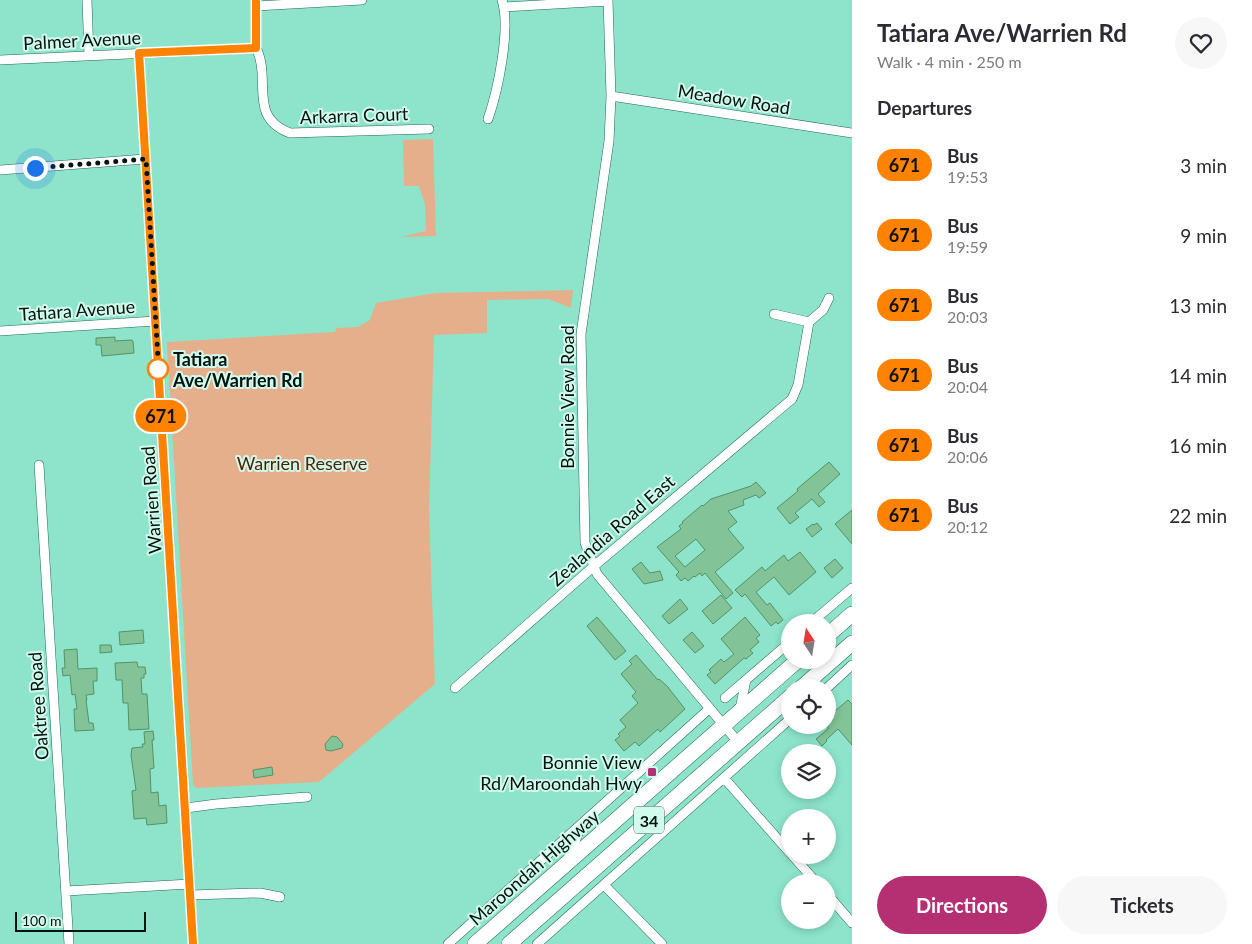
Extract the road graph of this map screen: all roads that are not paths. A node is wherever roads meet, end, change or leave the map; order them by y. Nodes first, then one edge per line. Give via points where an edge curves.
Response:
1 (87, 0) edge
2 (362, 0) edge
3 (608, 0) edge
4 (256, 3) edge
5 (503, 4) edge
6 (256, 48) junction
7 (139, 53) junction
8 (89, 56) junction
9 (0, 60) edge
10 (611, 96) junction
11 (488, 119) dead end
12 (429, 129) dead end
13 (852, 133) edge
14 (146, 159) junction
15 (0, 170) edge
16 (829, 298) dead end
17 (774, 314) dead end
18 (155, 321) junction
19 (809, 322) junction
20 (0, 331) edge
21 (39, 465) dead end
22 (593, 567) junction
23 (852, 588) edge
24 (821, 614) edge
25 (852, 614) edge
26 (836, 628) edge
27 (852, 643) edge
28 (781, 650) edge
29 (852, 665) edge
30 (788, 669) edge
31 (811, 679) edge
32 (836, 679) edge
33 (746, 680) junction
34 (455, 688) dead end
35 (725, 698) dead end
36 (781, 705) edge
37 (709, 709) junction
38 (740, 710) junction
39 (723, 725) junction
40 (781, 727) edge
41 (738, 742) junction
42 (724, 778) junction
43 (307, 797) dead end
44 (186, 808) junction
45 (580, 826) junction
46 (781, 843) edge
47 (568, 861) junction
48 (800, 864) edge
49 (809, 874) edge
50 (190, 884) junction
51 (604, 885) junction
52 (66, 892) junction
53 (190, 896) junction
54 (280, 897) dead end
55 (836, 904) edge
56 (852, 923) edge
57 (69, 944) edge
58 (194, 944) edge
59 (448, 944) edge
60 (475, 944) edge
61 (508, 944) edge
62 (537, 944) edge
63 (662, 944) edge

1 - 8 street
2 - 4 street
3 - 5 street
3 - 10 street, Bonnie View Road
4 - 6 street, Arkarra Court
5 - 11 street via 504,43 495,100
6 - 7 street, Palmer Avenue
6 - 12 street, Arkarra Court via 261,62 263,109 283,131
7 - 8 street, Palmer Avenue
7 - 14 street, Warrien Road
8 - 9 street, Palmer Avenue
10 - 13 street, Meadow Road
10 - 22 street, Bonnie View Road via 608,141 581,334 585,543
14 - 15 street
14 - 18 street, Warrien Road
16 - 19 street via 823,310
17 - 19 street
18 - 20 street, Tatiara Avenue
18 - 44 street, Warrien Road
19 - 22 street, Zealandia Road East via 798,385 792,399
21 - 52 street, Oaktree Road
22 - 34 street, Zealandia Road East
22 - 37 street, Bonnie View Road
23 - 24 street
25 - 26 highway
27 - 31 highway
28 - 33 street
29 - 32 street
30 - 38 highway, Maroondah Highway / 34
33 - 35 street
33 - 38 street
36 - 41 highway, 34
37 - 39 street, Bonnie View Road
37 - 45 street
38 - 39 highway, Maroondah Highway / 34
39 - 41 street, Bonnie View Road
39 - 47 highway, Maroondah Highway / 34
40 - 42 street
41 - 61 highway, 34
42 - 46 street
42 - 51 street
43 - 44 street
44 - 50 street, Warrien Road
45 - 47 street
45 - 59 street
47 - 60 highway, Maroondah Highway / 34
48 - 49 street
50 - 52 street
50 - 53 street, Warrien Road
51 - 62 street
51 - 63 street
52 - 57 street, Oaktree Road
53 - 54 street via 260,893
53 - 58 street, Warrien Road
55 - 56 street

